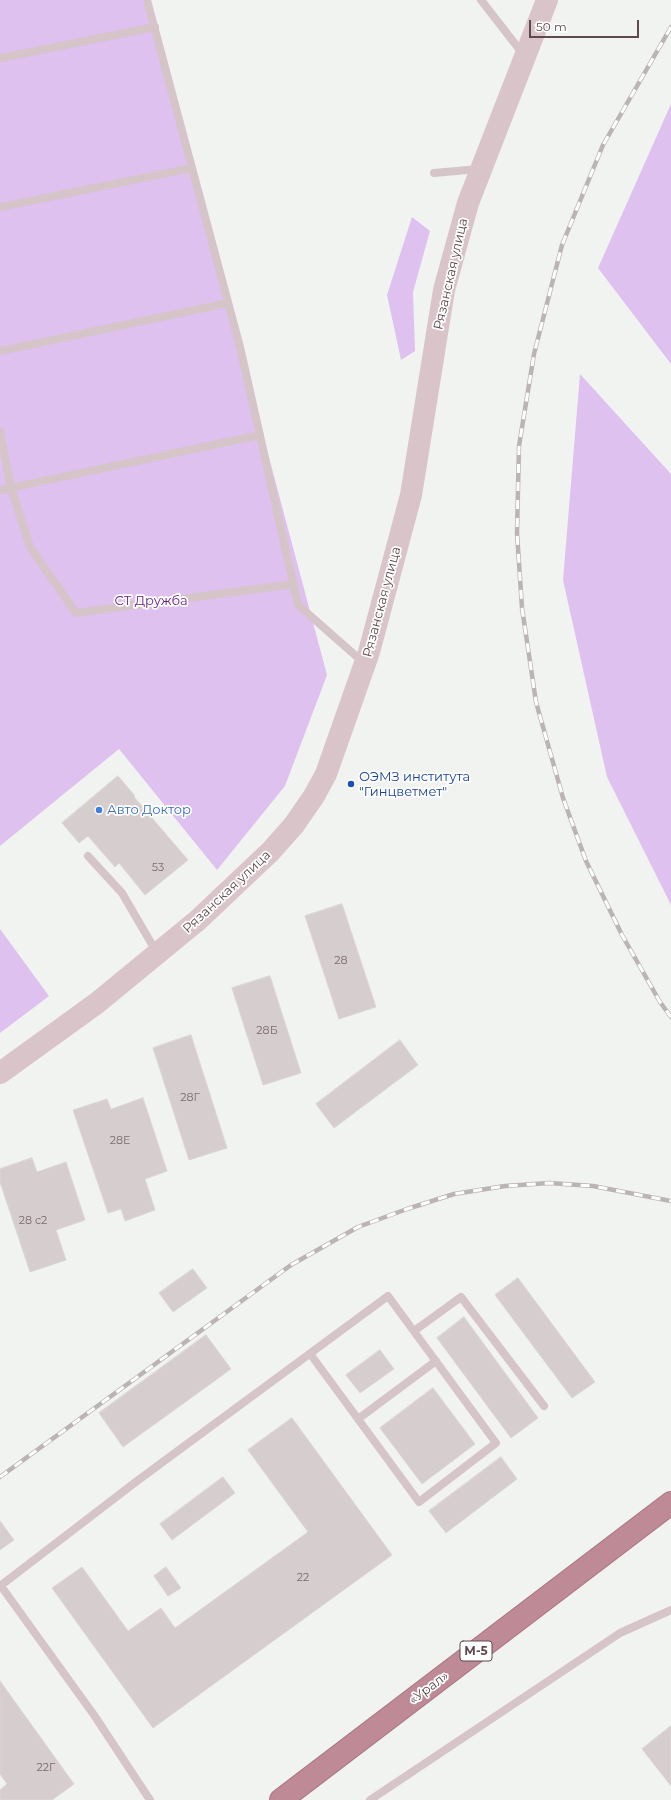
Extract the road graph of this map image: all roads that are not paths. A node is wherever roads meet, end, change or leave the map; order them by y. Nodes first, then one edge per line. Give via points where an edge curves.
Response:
1 (148, 0) edge
2 (480, 0) edge
3 (547, 0) edge
4 (155, 27) junction
5 (525, 57) junction
6 (0, 58) edge
7 (192, 168) junction
8 (482, 169) junction
9 (434, 173) dead end
10 (0, 207) edge
11 (228, 303) junction
12 (0, 351) edge
13 (0, 432) edge
14 (260, 435) junction
15 (11, 488) junction
16 (0, 490) edge
17 (294, 584) junction
18 (365, 664) junction
19 (88, 856) dead end
20 (157, 953) junction
21 (0, 1073) edge
22 (414, 1331) junction
23 (311, 1355) junction
24 (436, 1361) junction
25 (544, 1406) dead end
26 (358, 1419) junction
27 (671, 1503) edge
28 (0, 1586) edge
29 (671, 1610) edge
30 (150, 1800) edge
31 (282, 1800) edge
32 (370, 1800) edge

1 - 4 lane
2 - 5 lane
3 - 5 street, Рязанская улица
4 - 6 lane
4 - 7 lane
5 - 8 street, Рязанская улица
7 - 10 lane
7 - 11 lane
8 - 9 lane
8 - 18 street, Рязанская улица via 468,203 444,290 411,495
11 - 12 lane
11 - 14 lane
13 - 15 lane
14 - 15 lane
14 - 17 lane
15 - 16 lane
15 - 17 lane via 30,547 76,613
17 - 18 lane via 298,605
18 - 20 street, Рязанская улица via 326,774 294,825 270,852 198,920
19 - 20 lane via 122,893
20 - 21 street, Рязанская улица via 97,1003
22 - 23 lane via 388,1296
22 - 24 lane
22 - 25 lane via 461,1296
23 - 26 lane
23 - 28 lane via 137,1481
24 - 26 lane
24 - 26 lane via 496,1443 419,1502
27 - 31 highway, «Урал» / М-5
28 - 30 lane via 94,1715
29 - 32 lane via 620,1632

